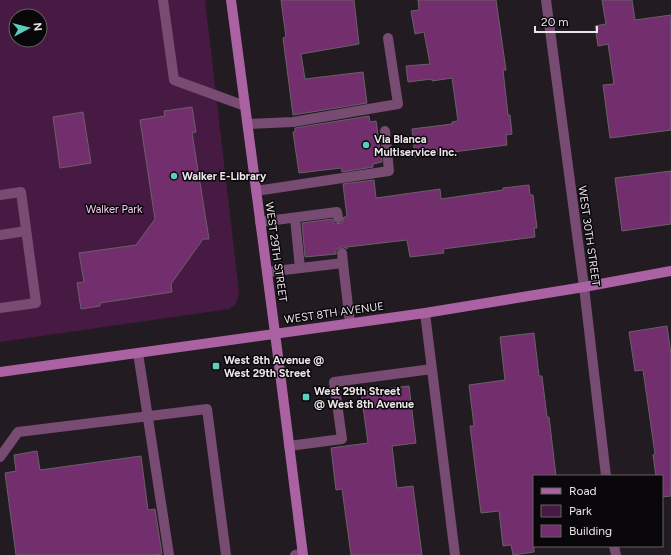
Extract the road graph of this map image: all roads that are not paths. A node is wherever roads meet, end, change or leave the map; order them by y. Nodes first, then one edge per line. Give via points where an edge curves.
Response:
1 (163, 0) edge
2 (231, 0) edge
3 (546, 0) edge
4 (388, 38) dead end
5 (245, 106) junction
6 (248, 124) junction
7 (385, 131) dead end
8 (256, 191) junction
9 (0, 195) edge
10 (295, 218) junction
11 (338, 218) dead end
12 (260, 222) junction
13 (26, 231) junction
14 (0, 235) edge
15 (300, 268) junction
16 (671, 271) edge
17 (267, 272) junction
18 (584, 287) junction
19 (0, 308) edge
20 (425, 313) junction
21 (350, 323) junction
22 (275, 333) junction
23 (138, 353) junction
24 (432, 369) junction
25 (0, 372) edge
26 (147, 416) junction
27 (289, 446) junction
28 (0, 457) edge
29 (606, 475) edge
30 (169, 555) edge
31 (226, 555) edge
32 (300, 555) edge
33 (455, 555) edge

1 - 5 street via 174,80
2 - 5 street, WEST 29TH STREET
3 - 18 street, WEST 30TH STREET
4 - 6 street via 398,104 293,122
5 - 6 street, WEST 29TH STREET
6 - 8 street, WEST 29TH STREET
7 - 8 street via 389,170
8 - 12 street, WEST 29TH STREET
9 - 13 street via 21,192
10 - 11 street via 320,218 337,212
10 - 12 street
10 - 15 street
12 - 17 street, WEST 29TH STREET
13 - 14 street
13 - 19 street via 36,303
15 - 17 street
15 - 21 street via 342,258
16 - 18 street, WEST 8TH AVENUE
17 - 22 street, WEST 29TH STREET
18 - 20 street, WEST 8TH AVENUE
18 - 29 street, WEST 30TH STREET
20 - 21 street, WEST 8TH AVENUE
20 - 24 street
21 - 22 street, WEST 8TH AVENUE
22 - 23 street, WEST 8TH AVENUE
22 - 27 street, WEST 29TH STREET
23 - 25 street, WEST 8TH AVENUE
23 - 26 street
24 - 27 street via 334,382 342,438
24 - 33 street
26 - 28 street via 18,432
26 - 30 street
26 - 31 street via 207,409
27 - 32 street, WEST 29TH STREET

